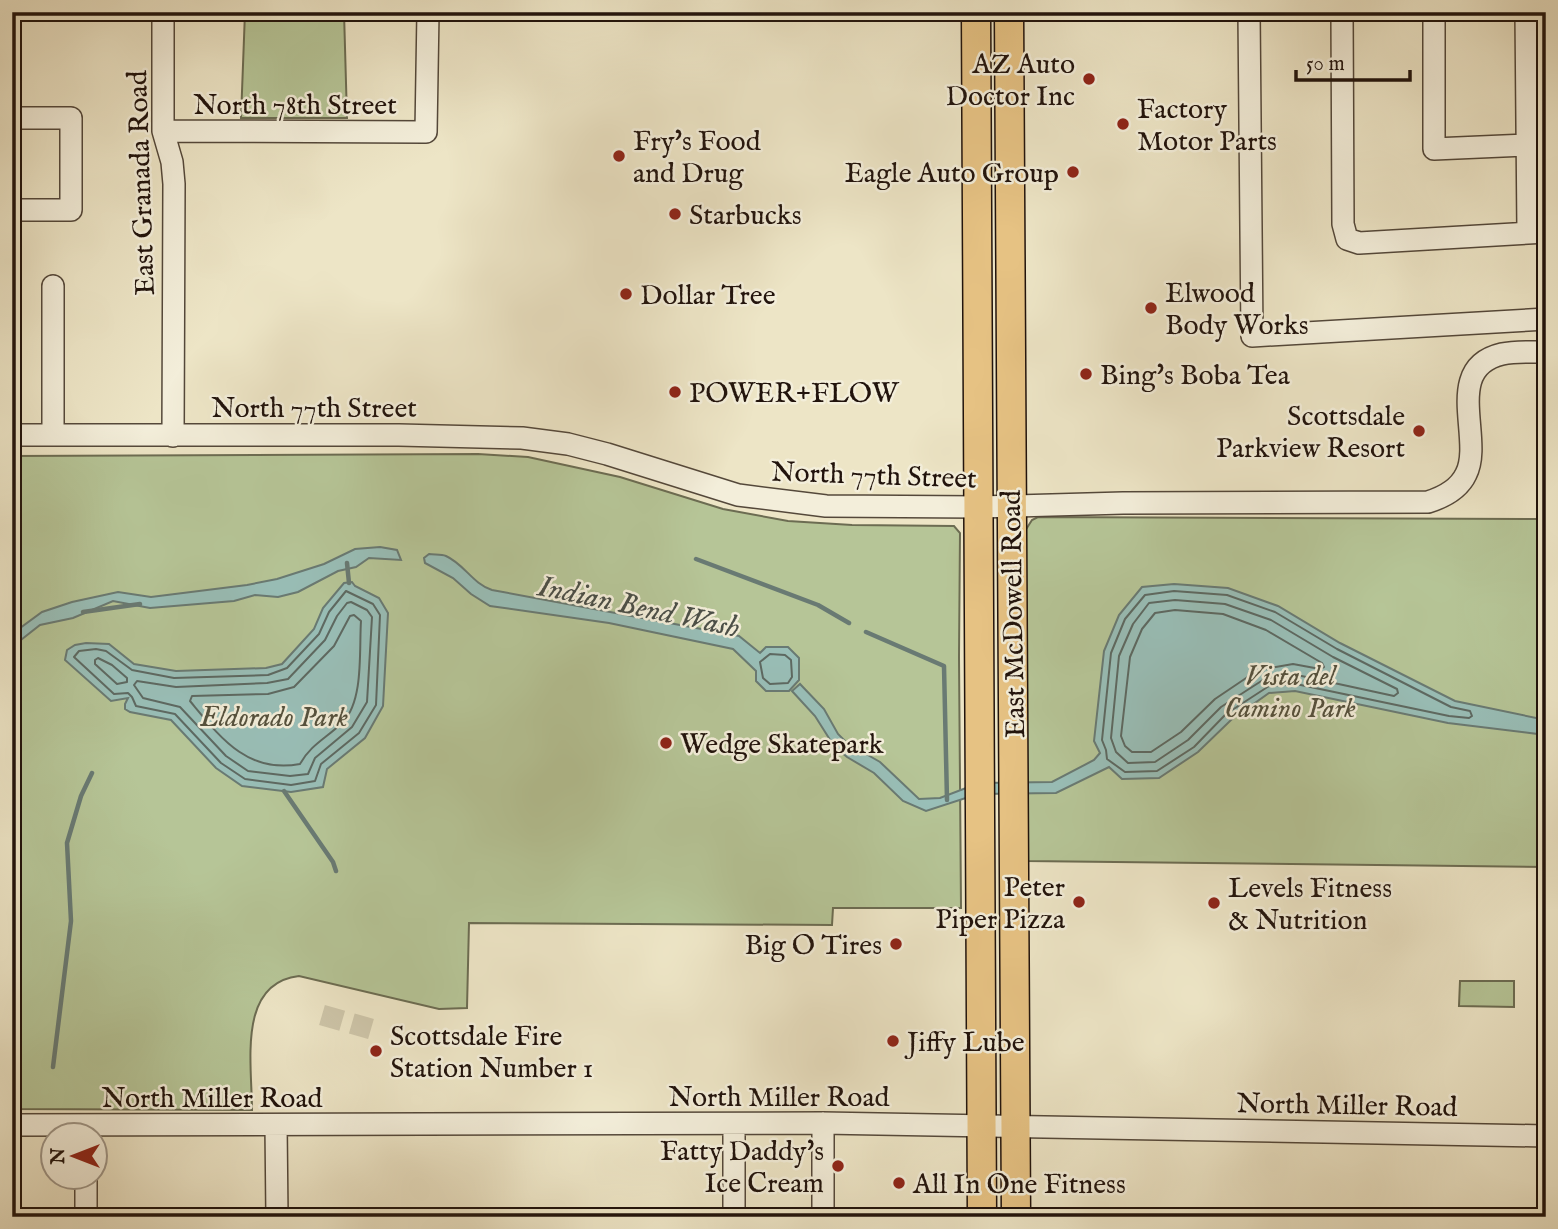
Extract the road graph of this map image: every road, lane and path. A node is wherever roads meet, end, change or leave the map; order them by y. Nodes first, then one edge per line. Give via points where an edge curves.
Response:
1 (163, 12) edge
2 (428, 12) edge
3 (976, 12) edge
4 (1009, 12) edge
5 (1249, 12) edge
6 (1342, 12) edge
7 (1434, 12) edge
8 (1527, 12) edge
9 (12, 118) edge
10 (163, 131) junction
11 (1536, 144) edge
12 (12, 210) edge
13 (1537, 232) edge
14 (53, 286) dead end
15 (1546, 319) edge
16 (1546, 352) edge
17 (12, 435) edge
18 (53, 435) junction
19 (173, 436) junction
20 (1011, 506) junction
21 (979, 507) junction
22 (823, 1123) junction
23 (734, 1124) junction
24 (12, 1125) edge
25 (276, 1125) junction
26 (982, 1125) junction
27 (1015, 1125) junction
28 (38, 1127) edge
29 (108, 1129) edge
30 (1546, 1136) edge
31 (86, 1190) edge
32 (86, 1217) edge
33 (277, 1217) edge
34 (734, 1217) edge
35 (823, 1217) edge
36 (982, 1217) edge
37 (1016, 1217) edge

1 - 10 street, East Granada Road
2 - 10 street, North 78th Street via 426,132
3 - 21 main road, East McDowell Road
4 - 20 main road, East McDowell Road
5 - 15 street via 1252,336
6 - 13 street via 1343,224 1347,239 1359,243
7 - 11 street via 1434,149
8 - 11 street
9 - 12 street via 71,118 71,209
10 - 19 street, East Granada Road via 174,184
11 - 13 street
14 - 18 street
16 - 20 street, North 77th Street via 1501,354 1476,371 1467,399 1468,471 1456,487 1428,502
17 - 18 street, North 77th Street
18 - 19 street, North 77th Street
19 - 21 street, North 77th Street via 522,438 607,454 738,495 826,506
20 - 21 street, North 77th Street
20 - 27 main road, East McDowell Road
21 - 26 main road, East McDowell Road
22 - 23 street, North Miller Road
22 - 26 street, North Miller Road
22 - 35 street
23 - 25 street, North Miller Road
23 - 34 street
24 - 28 street, North Miller Road
25 - 29 street, North Miller Road
25 - 33 street
26 - 27 street, North Miller Road
26 - 36 main road, East McDowell Road
27 - 30 street, North Miller Road
27 - 37 main road, East McDowell Road
31 - 32 street

